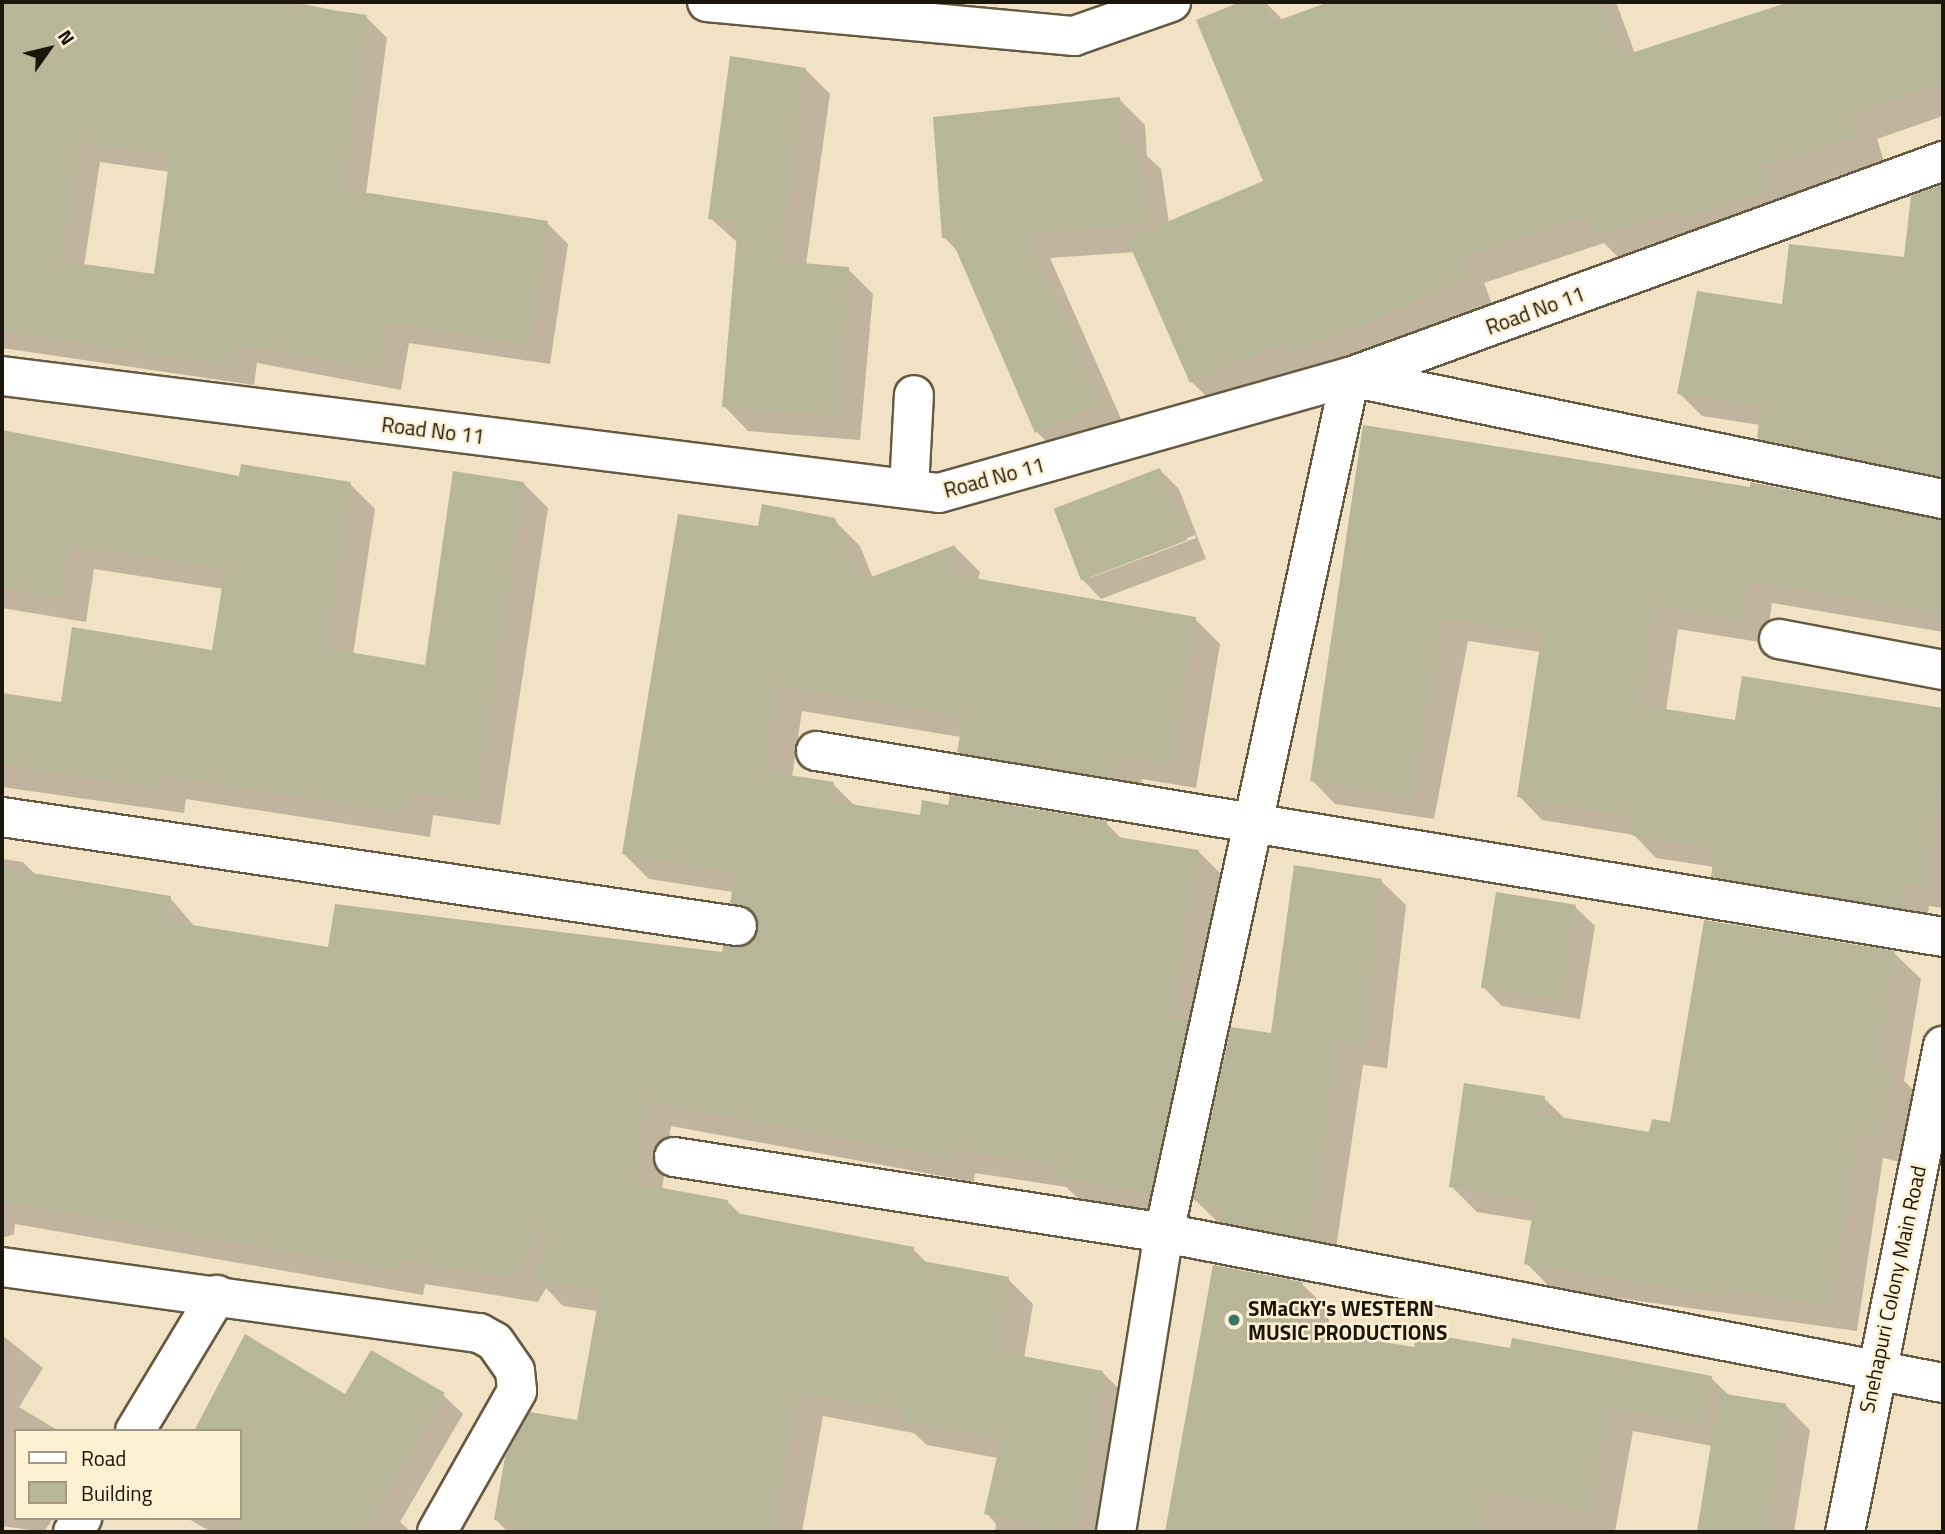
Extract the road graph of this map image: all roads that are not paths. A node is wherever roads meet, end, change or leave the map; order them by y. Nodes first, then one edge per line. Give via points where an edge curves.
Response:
1 (708, 2) edge
2 (1171, 2) edge
3 (1943, 161) edge
4 (2, 376) edge
5 (1350, 377) junction
6 (914, 395) dead end
7 (909, 489) junction
8 (1943, 499) edge
9 (1779, 639) dead end
10 (1943, 670) edge
11 (816, 751) dead end
12 (2, 817) edge
13 (1254, 822) junction
14 (737, 926) dead end
15 (1943, 937) edge
16 (1943, 1046) edge
17 (674, 1157) dead end
18 (1164, 1233) junction
19 (2, 1267) edge
20 (217, 1295) junction
21 (1874, 1371) junction
22 (1943, 1383) edge
23 (136, 1429) edge
24 (437, 1532) edge
25 (1116, 1532) edge
26 (1845, 1532) edge

1 - 2 street via 1074,36
3 - 5 street, Road No 11
4 - 7 street, Road No 11
5 - 7 street, Road No 11 via 940,494
5 - 8 street
5 - 13 street
6 - 7 street
9 - 10 street
11 - 13 street
12 - 14 street
13 - 15 street
13 - 18 street
16 - 21 street, Snehapuri Colony Main Road
17 - 18 street
18 - 21 street
18 - 25 street
19 - 20 street
20 - 23 street
20 - 24 street via 479,1333 495,1342 515,1371 517,1391
21 - 22 street
21 - 26 street, Snehapuri Colony Main Road

